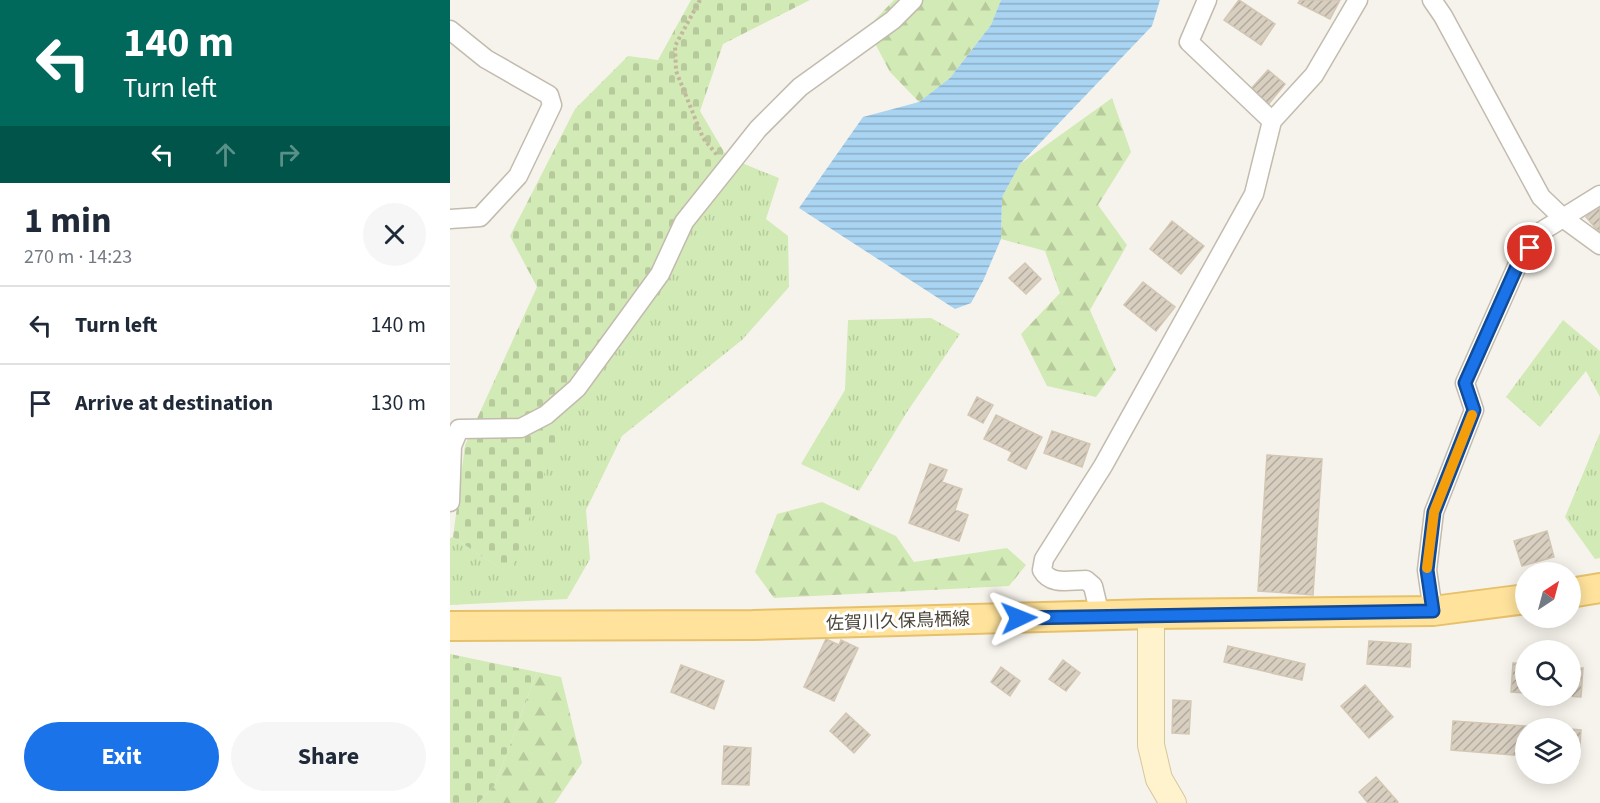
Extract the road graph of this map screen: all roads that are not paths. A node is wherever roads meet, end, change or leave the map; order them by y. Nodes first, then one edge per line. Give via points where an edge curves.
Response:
1 (913, 0) edge
2 (1207, 0) edge
3 (1358, 0) edge
4 (1432, 0) edge
5 (450, 30) edge
6 (1272, 121) junction
7 (1600, 195) edge
8 (1563, 218) junction
9 (450, 219) edge
10 (1600, 245) edge
11 (450, 502) edge
12 (1600, 588) edge
13 (1581, 591) edge
14 (1515, 600) edge
15 (1433, 611) junction
16 (1151, 614) junction
17 (1100, 615) junction
18 (450, 626) edge
19 (1173, 803) edge

1 - 11 street via 893,20 800,87 758,129 684,222 660,274 577,388 546,415 521,428 459,429 452,446
2 - 6 street via 1189,42
3 - 6 street via 1314,75
4 - 8 street via 1541,197
5 - 9 street via 486,59 549,95 552,105 518,176 480,217
6 - 17 street via 1254,194 1103,466 1044,559 1042,570 1053,581 1086,580 1094,586
7 - 8 street
8 - 10 street
8 - 15 street via 1542,231 1518,264 1465,383 1474,410 1434,512 1427,570
12 - 13 main road
14 - 15 main road, 佐賀川久保鳥栖線
15 - 16 main road, 佐賀川久保鳥栖線
16 - 17 main road, 佐賀川久保鳥栖線
16 - 19 street via 1151,745 1159,780
17 - 18 main road, 佐賀川久保鳥栖線 via 753,625

